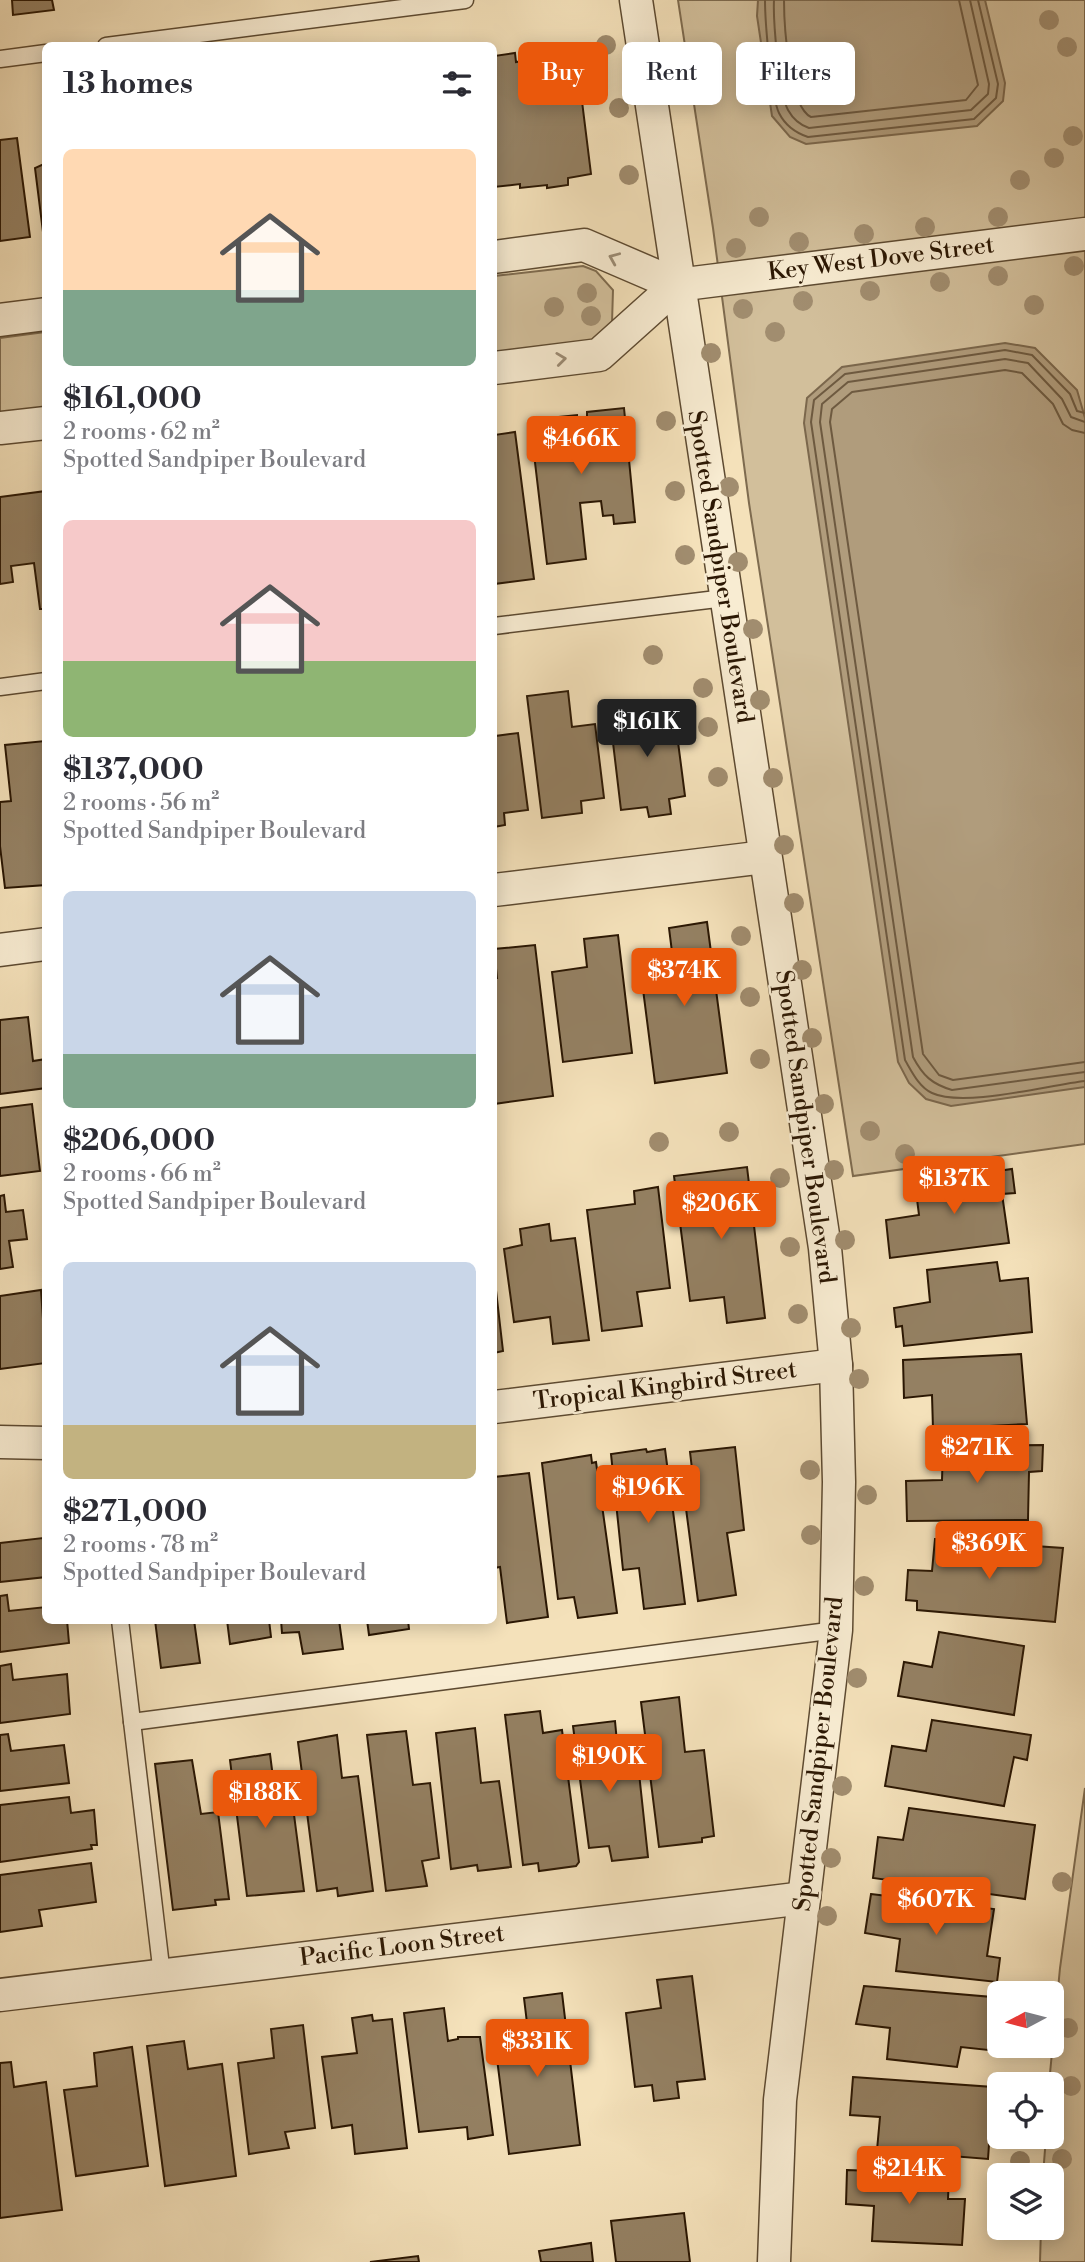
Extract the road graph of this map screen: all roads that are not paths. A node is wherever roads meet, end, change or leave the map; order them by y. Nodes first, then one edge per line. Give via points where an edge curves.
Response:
1 (465, 0) edge
2 (636, 0) edge
3 (137, 42) edge
4 (42, 54) edge
5 (0, 59) edge
6 (1085, 234) edge
7 (497, 257) edge
8 (677, 285) junction
9 (42, 315) edge
10 (0, 320) edge
11 (497, 368) edge
12 (42, 423) edge
13 (0, 428) edge
14 (725, 598) junction
15 (497, 626) edge
16 (42, 682) edge
17 (0, 687) edge
18 (765, 857) junction
19 (497, 890) edge
20 (42, 945) edge
21 (0, 950) edge
22 (836, 1365) junction
23 (497, 1407) edge
24 (0, 1442) edge
25 (42, 1443) edge
26 (120, 1624) edge
27 (836, 1630) junction
28 (132, 1722) junction
29 (804, 1898) junction
30 (162, 1975) junction
31 (0, 1994) edge
32 (775, 2262) edge

1 - 3 lane
2 - 8 street, Spotted Sandpiper Boulevard
4 - 5 lane
6 - 8 street, Key West Dove Street
8 -> 7 street via 584,245
11 -> 8 street via 599,355
8 - 14 street, Spotted Sandpiper Boulevard
9 - 10 street
12 - 13 street
14 - 15 lane
14 - 18 street, Spotted Sandpiper Boulevard
16 - 17 lane
18 - 19 street
18 - 22 street, Spotted Sandpiper Boulevard via 825,1248
20 - 21 street
22 - 23 street, Tropical Kingbird Street
22 - 27 street, Spotted Sandpiper Boulevard
24 - 25 street
26 - 28 lane
27 - 28 lane
27 - 29 street, Spotted Sandpiper Boulevard
28 - 30 lane
29 - 30 street, Pacific Loon Street
29 - 32 street, Spotted Sandpiper Boulevard via 779,2100
30 - 31 street, Pacific Loon Street

